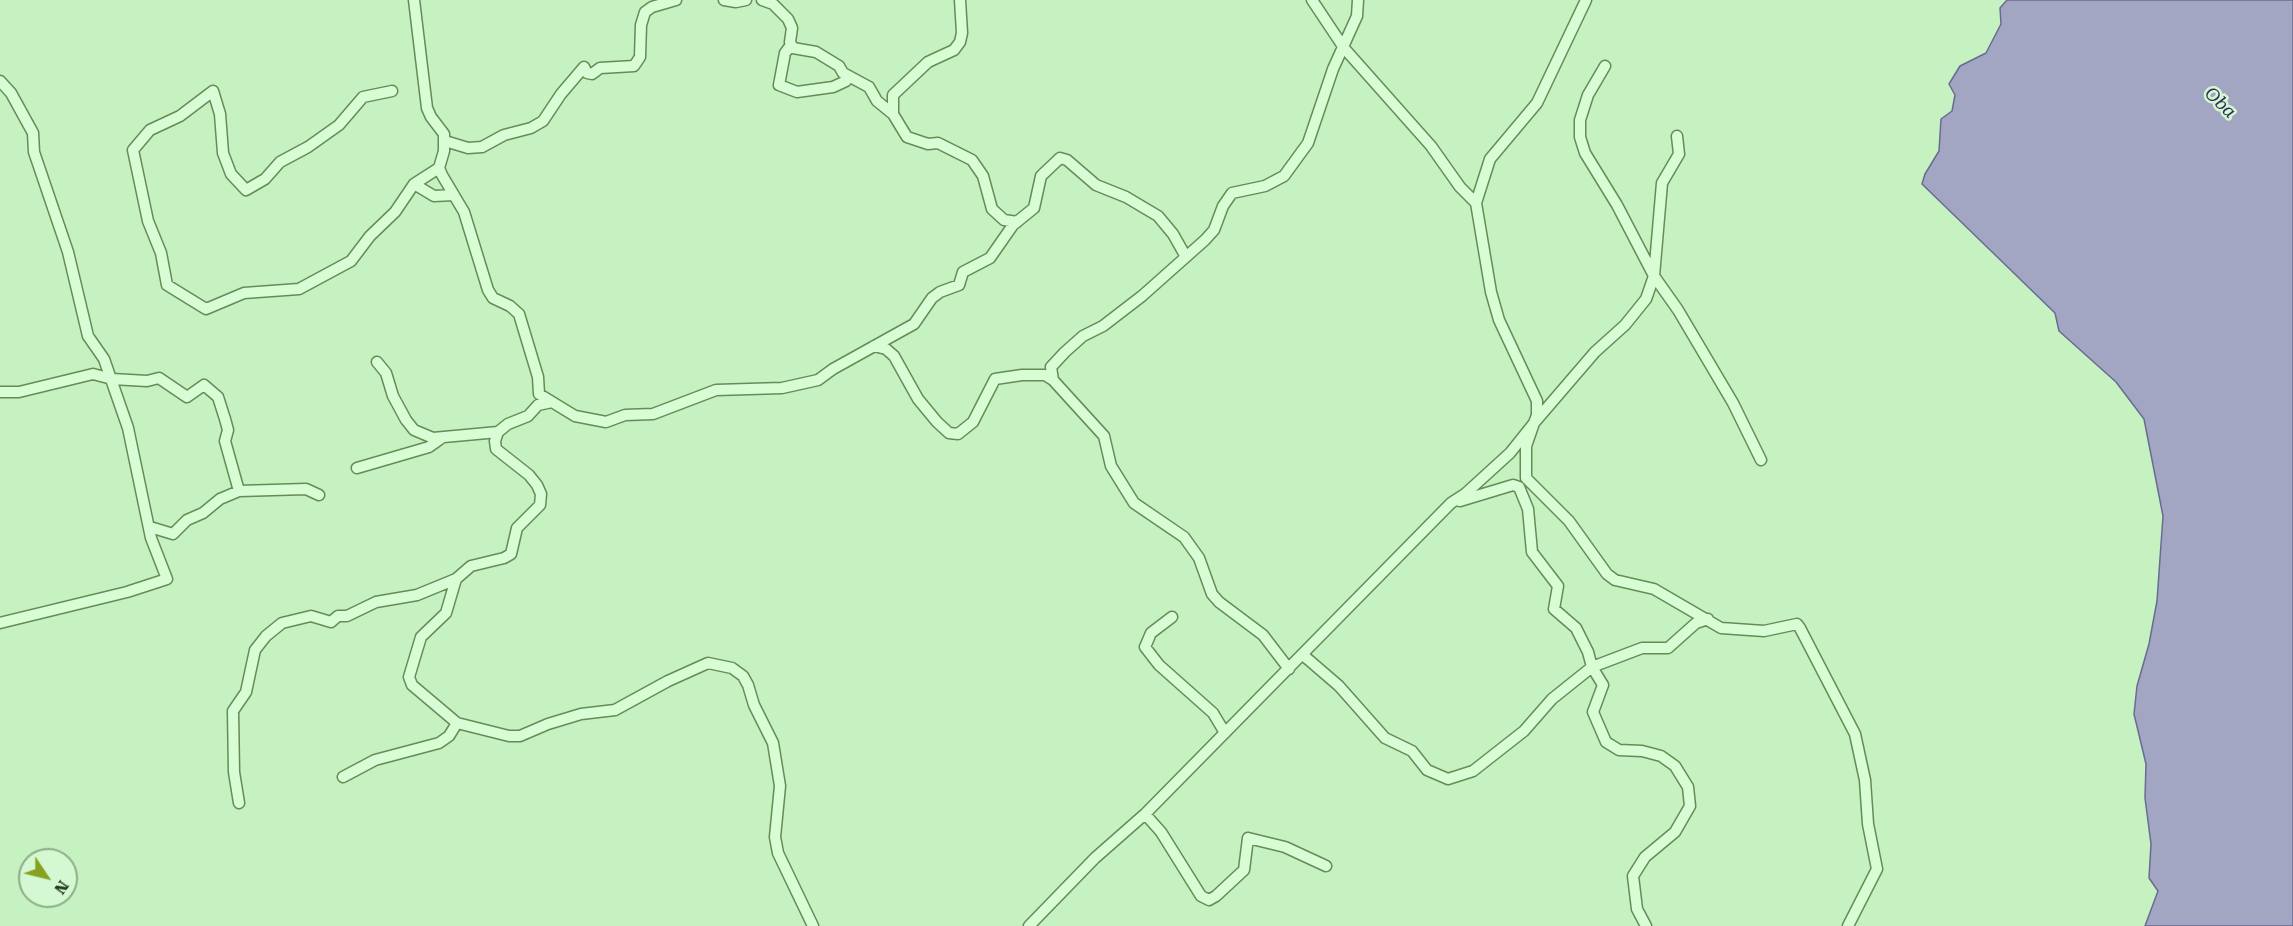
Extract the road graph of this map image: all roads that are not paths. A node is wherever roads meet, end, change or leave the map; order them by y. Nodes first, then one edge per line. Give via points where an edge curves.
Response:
1 (414, 0) edge
2 (676, 0) edge
3 (724, 0) edge
4 (746, 0) edge
5 (762, 0) edge
6 (960, 0) edge
7 (1312, 0) edge
8 (1358, 0) edge
9 (1586, 0) edge
10 (791, 45) junction
11 (1344, 48) junction
12 (1605, 66) dead end
13 (849, 76) junction
14 (0, 81) edge
15 (392, 91) dead end
16 (893, 114) junction
17 (1677, 136) dead end
18 (444, 141) junction
19 (439, 168) junction
20 (414, 184) junction
21 (454, 195) junction
22 (1476, 203) junction
23 (1017, 222) junction
24 (1186, 257) junction
25 (1654, 276) junction
26 (1668, 297) junction
27 (1646, 300) junction
28 (874, 346) junction
29 (377, 362) dead end
30 (112, 379) junction
31 (1053, 380) junction
32 (0, 392) edge
33 (552, 402) junction
34 (1534, 423) junction
35 (498, 432) junction
36 (443, 437) junction
37 (1761, 460) dead end
38 (357, 468) dead end
39 (239, 491) junction
40 (319, 495) dead end
41 (1451, 503) junction
42 (150, 527) junction
43 (456, 579) junction
44 (435, 590) junction
45 (450, 596) junction
46 (1172, 616) dead end
47 (1708, 619) junction
48 (0, 623) edge
49 (1303, 655) junction
50 (1592, 667) junction
51 (1289, 669) junction
52 (457, 723) junction
53 (1226, 733) junction
54 (343, 777) dead end
55 (239, 803) dead end
56 (1145, 814) junction
57 (1326, 866) dead end
58 (813, 926) edge
59 (1029, 926) edge
60 (1646, 926) edge
61 (1848, 926) edge

1 - 18 street via 427,108 444,134
2 - 18 street via 645,12 640,25 640,57 634,66 600,68 592,74 586,73 584,67 543,121 531,128 504,135 482,147 468,148
3 - 4 street
5 - 10 street via 773,4 788,19
6 - 16 street via 960,42 954,50 928,62 893,95
7 - 11 street
8 - 11 street via 1357,16
9 - 22 street via 1537,103 1490,159
10 - 13 street via 816,52
10 - 13 street via 785,53 779,86 797,92 833,87
11 - 22 street
11 - 24 street via 1330,76 1308,143 1290,168 1274,183 1232,193 1214,230
12 - 25 street via 1588,95 1580,120 1580,137 1585,153
13 - 16 street via 869,87
14 - 30 street via 33,133 34,152 65,243 88,336
15 - 20 street via 363,97 339,125 280,162 265,179 246,190 231,174 223,153 220,114 213,91 180,116 150,130 133,150 148,222 161,253 167,285 206,309 244,293 299,289 351,261 395,212
16 - 23 street via 907,137 938,143 972,160 983,176 992,210 1005,220
17 - 25 street via 1678,154 1662,183
18 - 19 street
19 - 20 street
19 - 21 street
20 - 21 street via 434,196
21 - 33 street via 464,212 488,290 493,298 519,314 538,377 539,394
22 - 34 street via 1499,320 1537,401
23 - 24 street via 1034,208 1041,176 1051,164 1064,158 1096,185 1158,216
23 - 28 street via 990,258 963,272 959,285 932,298 914,324
24 - 31 street via 1134,303 1065,352 1051,367
25 - 26 street
25 - 27 street
26 - 27 street
26 - 37 street via 1732,403
27 - 34 street
28 - 31 street via 894,356 918,399 943,427 958,434 973,422 995,379 1045,375
28 - 33 street via 811,384 716,390 652,414 625,415 606,422 575,416
29 - 36 street via 386,373 405,420 414,430 433,438
30 - 32 street via 88,375 27,391
30 - 39 street via 159,378 187,397 204,385 218,397
30 - 42 street via 128,428
31 - 51 street via 1104,436 1111,466 1134,502 1184,537 1199,558 1212,594 1263,635
33 - 35 street via 538,405 535,411
34 - 41 street via 1510,453
34 - 47 street via 1526,446 1526,478 1569,521 1607,574 1615,580 1654,589
35 - 36 street
35 - 43 street via 496,449 530,475 541,494 540,505 517,528 510,554 471,566
36 - 38 street via 429,447
39 - 40 street via 306,489
39 - 42 street via 187,520 173,534
41 - 49 street
41 - 50 street via 1513,484 1519,487 1528,509 1532,552 1558,586 1554,609 1576,628
42 - 48 street via 167,579
43 - 44 street
43 - 45 street
44 - 45 street
44 - 55 street via 376,602 331,622 311,616 282,623 266,636 255,650 246,692 233,711
45 - 52 street via 446,613 422,638 409,677 415,689
46 - 53 street via 1151,633 1145,647 1159,665 1213,713
47 - 50 street via 1696,623 1668,648 1642,648
47 - 61 street via 1721,628 1740,630 1764,631 1797,624 1855,734 1877,869
49 - 50 street via 1339,686 1385,738 1412,752 1427,770 1448,779 1473,771 1524,731 1552,699
49 - 51 street
50 - 60 street via 1603,685 1593,712 1606,742 1619,750 1661,756 1675,766 1688,787 1690,806 1676,832 1645,857 1633,876 1637,909
51 - 53 street
52 - 54 street via 439,743 375,760
52 - 58 street via 520,736 581,714 615,710 708,663 732,668 743,676 773,744 780,786 775,837 778,853
53 - 56 street
56 - 57 street via 1161,832 1201,896 1209,900 1244,870 1248,838 1285,847
56 - 59 street via 1095,858

